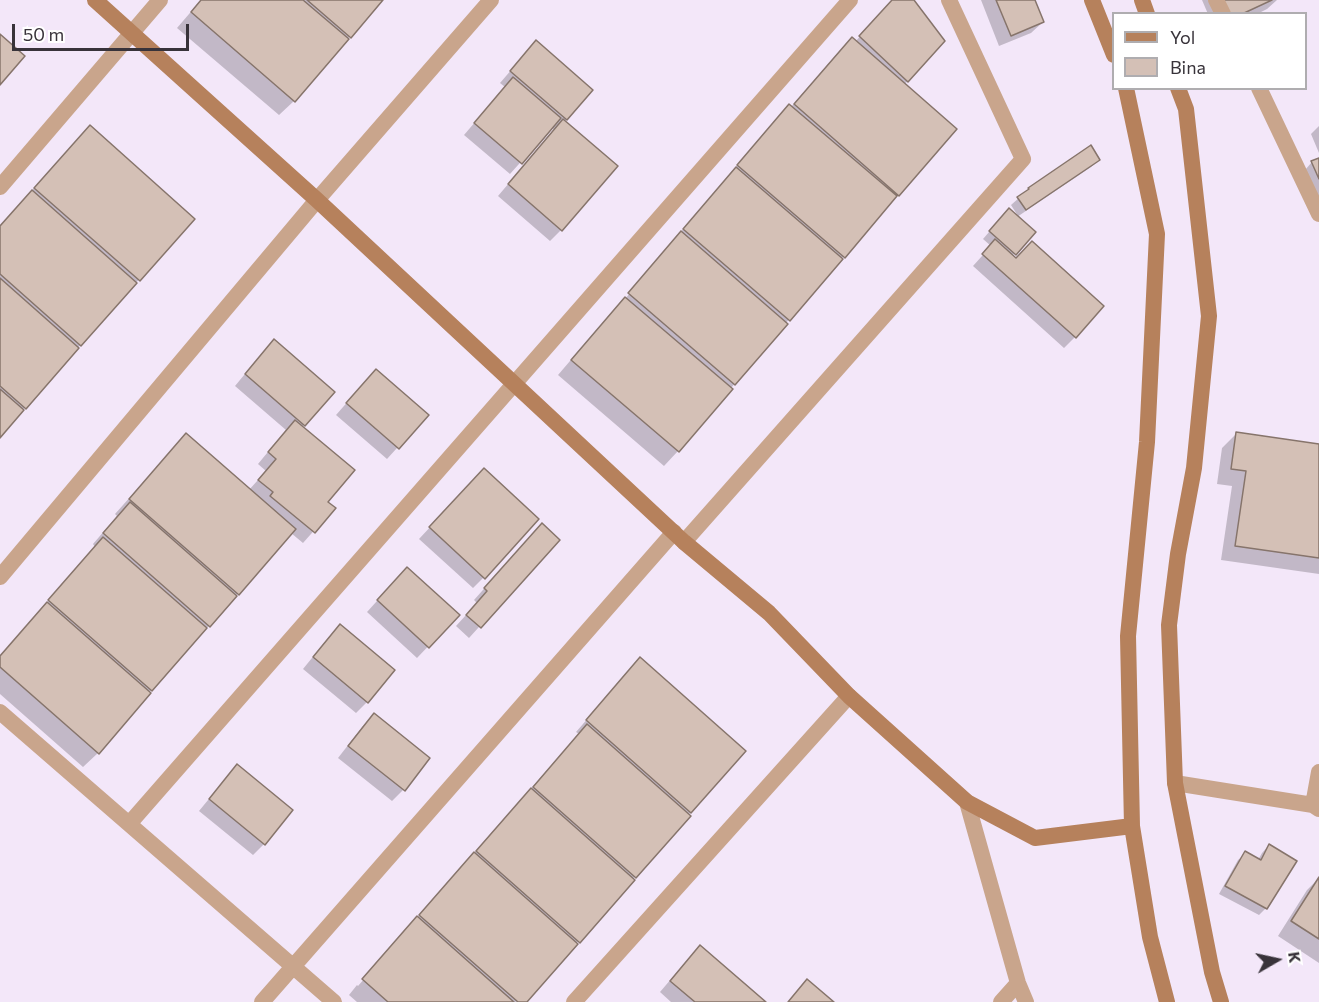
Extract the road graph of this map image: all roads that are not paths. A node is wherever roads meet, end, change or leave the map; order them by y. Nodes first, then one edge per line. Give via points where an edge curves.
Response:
1 (94, 0) edge
2 (160, 0) edge
3 (491, 0) edge
4 (850, 0) edge
5 (949, 0) edge
6 (1092, 0) edge
7 (132, 32) junction
8 (1112, 52) edge
9 (1126, 90) edge
10 (1179, 90) edge
11 (1260, 90) edge
12 (0, 187) edge
13 (317, 200) junction
14 (1319, 214) edge
15 (513, 384) junction
16 (679, 537) junction
17 (0, 577) edge
18 (849, 696) junction
19 (0, 712) edge
20 (1319, 772) edge
21 (1175, 783) junction
22 (967, 802) junction
23 (1316, 807) edge
24 (129, 824) junction
25 (1132, 826) junction
26 (293, 966) junction
27 (1018, 983) junction
28 (262, 1002) edge
29 (334, 1002) edge
30 (574, 1002) edge
31 (1001, 1002) edge
32 (1026, 1002) edge
33 (1167, 1002) edge
34 (1221, 1002) edge

1 - 7 main road
2 - 7 street
3 - 13 street
4 - 15 street
5 - 16 street via 1023,159
6 - 8 main road
7 - 12 street
7 - 13 main road
9 - 25 main road via 1157,234 1147,442 1128,636
10 - 21 main road via 1186,109 1209,316 1194,468 1169,625
11 - 14 street
13 - 15 main road
13 - 17 street
15 - 16 main road
15 - 24 street
16 - 18 main road via 769,613
16 - 26 street
18 - 22 main road
18 - 30 street
19 - 24 street
20 - 23 street
21 - 23 street
21 - 34 main road
22 - 25 main road via 1035,838
22 - 27 street
24 - 26 street
25 - 33 main road via 1150,937
26 - 28 street
26 - 29 street
27 - 31 street
27 - 32 street

